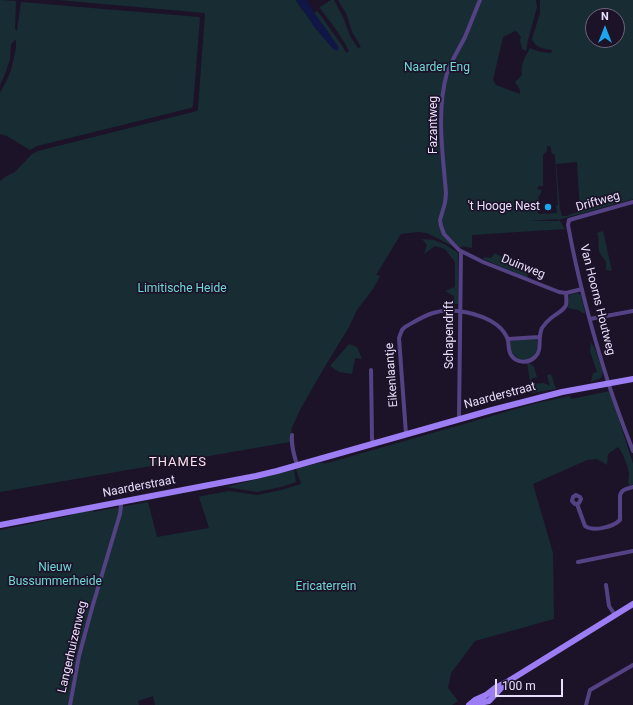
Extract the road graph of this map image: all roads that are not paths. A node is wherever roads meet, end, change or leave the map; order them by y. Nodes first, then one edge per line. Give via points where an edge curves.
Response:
1 (480, 0) edge
2 (633, 202) edge
3 (568, 220) joint
4 (460, 250) junction
5 (582, 289) junction
6 (566, 292) junction
7 (460, 310) junction
8 (633, 311) edge
9 (590, 319) junction
10 (539, 337) junction
11 (508, 340) junction
12 (371, 370) dead end
13 (633, 379) edge
14 (609, 383) junction
15 (459, 418) junction
16 (406, 434) junction
17 (292, 435) dead end
18 (374, 443) junction
19 (633, 451) edge
20 (297, 465) junction
21 (633, 487) edge
22 (120, 502) junction
23 (577, 504) dead end
24 (0, 524) edge
25 (633, 551) edge
26 (578, 562) dead end
27 (606, 585) dead end
28 (633, 604) edge
29 (615, 615) junction
30 (633, 665) edge
31 (489, 700) edge
32 (70, 705) edge
33 (470, 705) edge
34 (586, 705) edge

1 - 4 street, Fazantweg via 466,36 447,73 442,95 446,193 440,220 444,234
2 - 3 street, Driftweg
3 - 5 street, Van Hoorns Houtweg
4 - 6 street, Duinweg via 483,262 559,292
4 - 7 street, Schapendrift
5 - 6 street, Duinweg
5 - 9 street, Van Hoorns Houtweg
6 - 10 street via 566,305 550,318
7 - 11 street via 490,321 504,332
7 - 15 street, Schapendrift
7 - 16 street, Eikenlaantje via 432,313 405,327 400,334
8 - 9 street
9 - 14 street, Van Hoorns Houtweg
10 - 11 street
10 - 11 street via 540,346 536,357 526,362 515,359 509,349
12 - 18 street
13 - 14 street, Naarderstraat
14 - 15 street, Naarderstraat
14 - 19 street, Van Hoorns Houtweg
15 - 16 street, Naarderstraat
16 - 18 street, Naarderstraat
17 - 20 street
18 - 20 street, Naarderstraat
20 - 22 street, Naarderstraat via 256,476
21 - 23 street via 620,493 618,523 604,528 587,528
22 - 24 street, Naarderstraat
22 - 32 street, Langerhuizenweg via 120,515 79,656
25 - 26 street
27 - 29 street via 609,606
28 - 29 street
29 - 31 street via 536,661 507,682
30 - 34 street via 590,690
31 - 33 street

